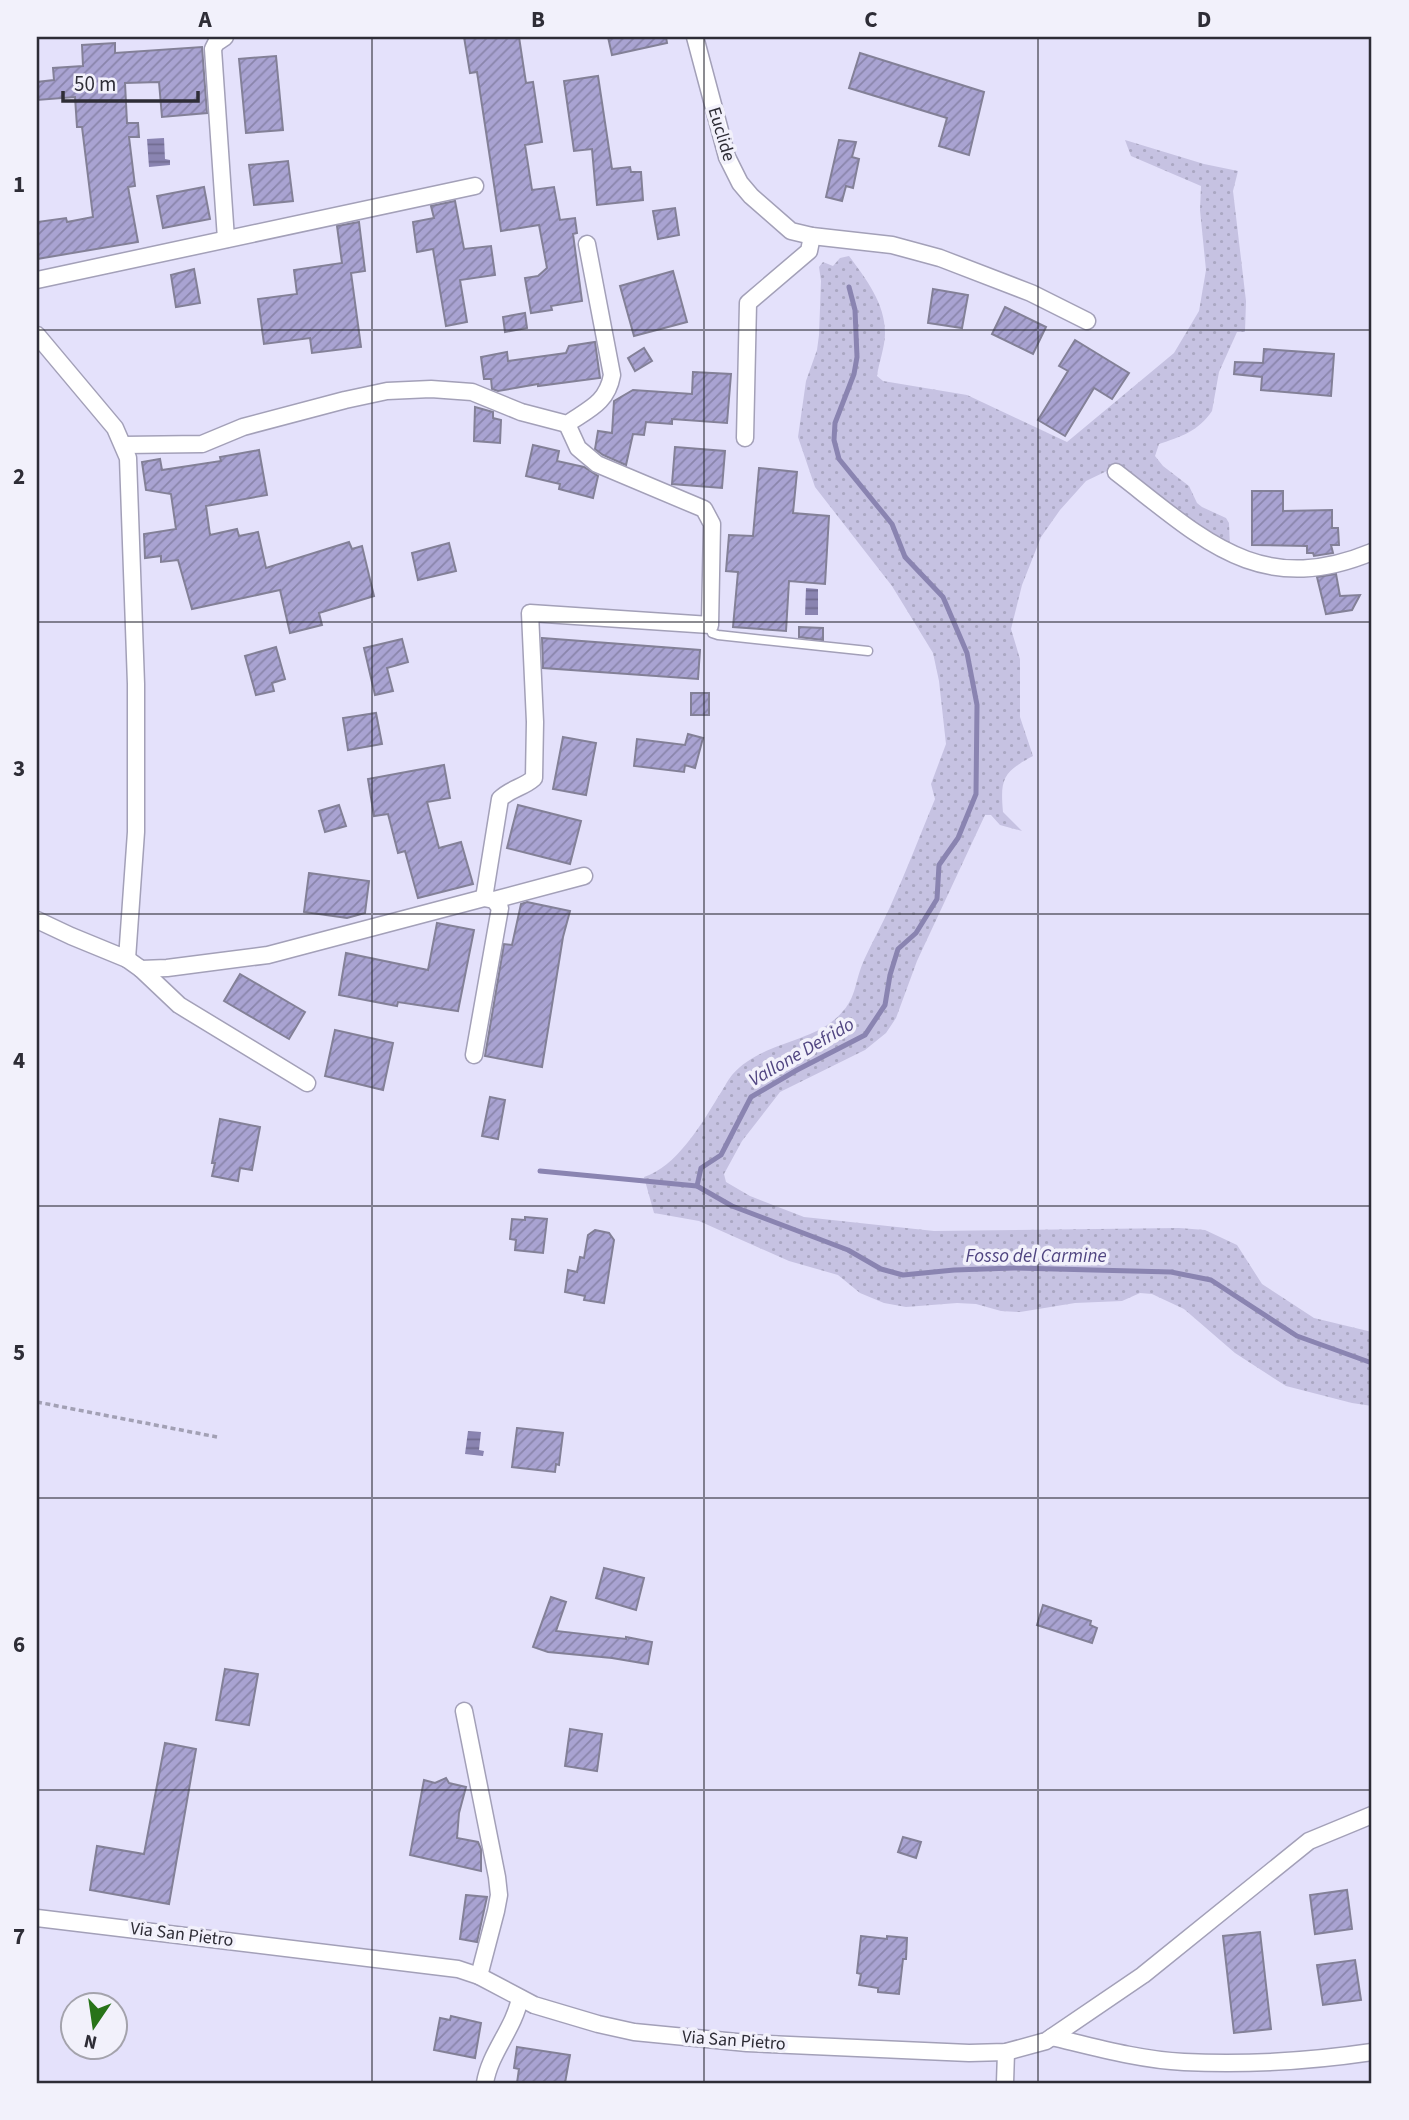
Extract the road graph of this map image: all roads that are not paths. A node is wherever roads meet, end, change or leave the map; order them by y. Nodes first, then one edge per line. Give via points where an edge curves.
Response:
1 (225, 37) edge
2 (695, 37) edge
3 (475, 186) dead end
4 (812, 236) junction
5 (226, 239) junction
6 (587, 244) dead end
7 (37, 280) edge
8 (1087, 321) dead end
9 (37, 335) edge
10 (567, 424) junction
11 (745, 438) dead end
12 (124, 444) junction
13 (1116, 472) dead end
14 (1372, 552) edge
15 (710, 625) junction
16 (868, 651) dead end
17 (584, 876) dead end
18 (489, 899) junction
19 (37, 920) edge
20 (134, 964) junction
21 (474, 1055) dead end
22 (307, 1083) dead end
23 (464, 1711) dead end
24 (1372, 1815) edge
25 (37, 1918) edge
26 (479, 1976) junction
27 (520, 1998) junction
28 (1052, 2037) junction
29 (1006, 2052) junction
30 (1372, 2052) edge
31 (485, 2083) edge
32 (1005, 2083) edge

1 - 5 street via 212,49
2 - 4 street, Euclide via 727,157 740,183 791,231
3 - 5 street
4 - 8 street, Euclide via 892,245 940,258 1031,293
4 - 11 street via 809,251 748,303
5 - 7 street
6 - 10 street via 612,374 610,390 601,401
9 - 12 street
10 - 12 street via 472,392 431,389 345,400 256,423 202,444
10 - 15 street via 578,448 597,464 704,509 710,517
12 - 20 street via 130,472 136,684
13 - 14 street via 1201,538 1266,566 1323,567
15 - 16 lane via 718,635
15 - 18 street via 530,613 534,778 500,799
17 - 18 street
18 - 20 street via 268,955 167,968
18 - 21 street via 500,908
19 - 20 street
20 - 22 street via 179,1005
23 - 26 street via 498,1886
24 - 28 street, Via San Pietro via 1309,1841 1143,1975
25 - 26 street, Via San Pietro via 434,1965
26 - 27 street, Via San Pietro
27 - 29 street, Via San Pietro via 634,2032 747,2043
27 - 31 street
28 - 29 street, Via San Pietro
28 - 30 street via 1184,2062 1306,2060
29 - 32 street

